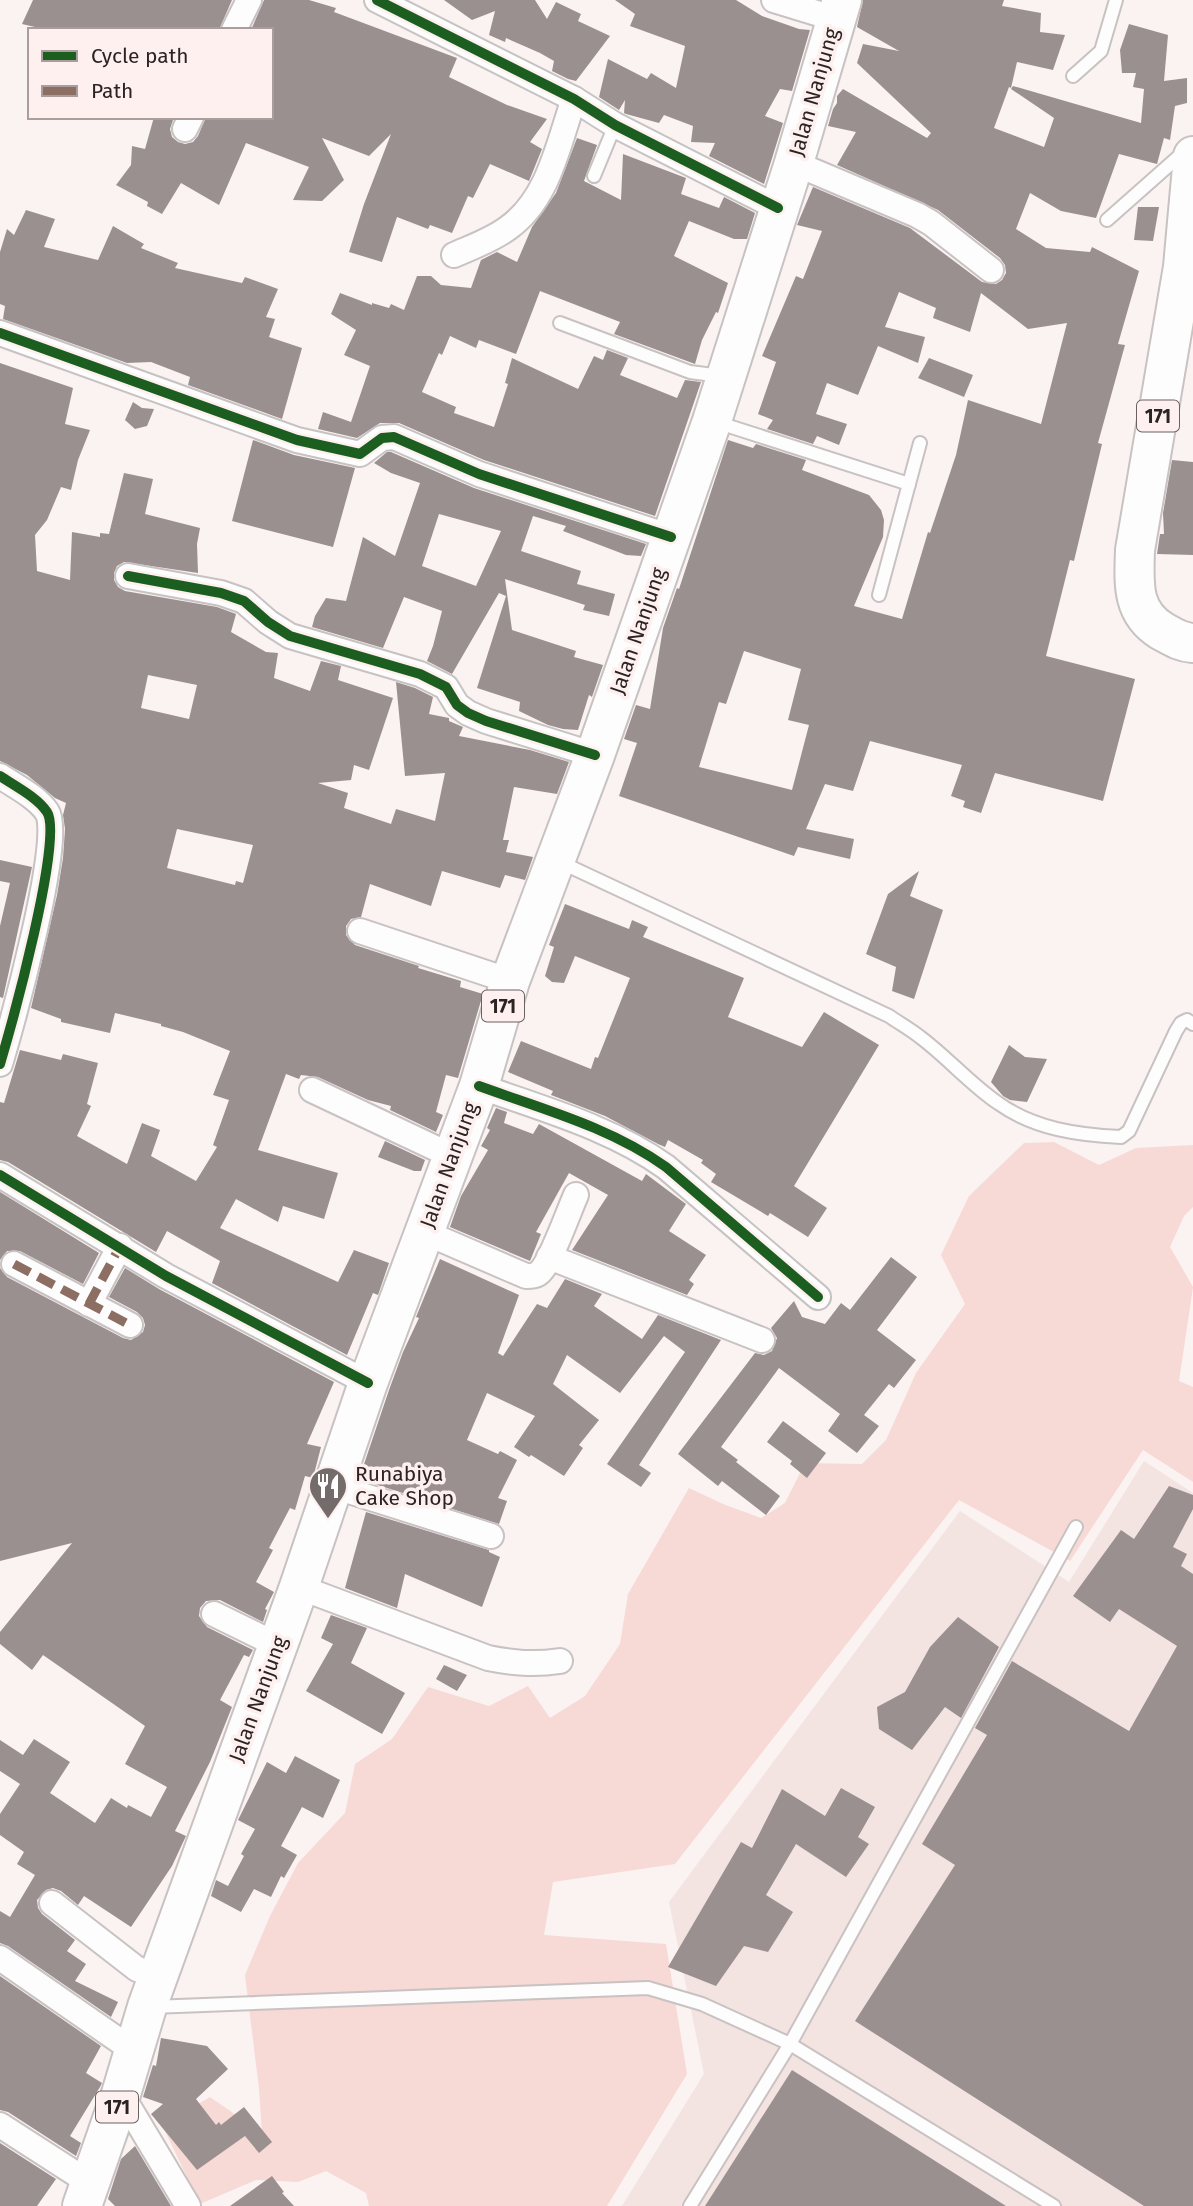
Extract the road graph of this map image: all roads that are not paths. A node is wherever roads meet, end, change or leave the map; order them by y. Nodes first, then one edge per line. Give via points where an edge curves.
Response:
1 (249, 0) edge
2 (377, 0) edge
3 (774, 0) edge
4 (1116, 0) edge
5 (839, 9) edge
6 (235, 28) edge
7 (1073, 76) dead end
8 (574, 99) junction
9 (615, 124) junction
10 (1193, 144) edge
11 (1193, 156) edge
12 (794, 163) junction
13 (594, 176) dead end
14 (778, 208) junction
15 (1107, 220) dead end
16 (454, 255) dead end
17 (991, 270) dead end
18 (559, 323) dead end
19 (0, 333) edge
20 (725, 377) junction
21 (712, 421) junction
22 (920, 443) dead end
23 (909, 484) junction
24 (671, 537) junction
25 (128, 576) dead end
26 (879, 594) dead end
27 (1193, 643) edge
28 (595, 755) junction
29 (0, 776) edge
30 (555, 860) junction
31 (360, 932) dead end
32 (510, 981) junction
33 (1193, 1024) edge
34 (0, 1063) edge
35 (479, 1086) junction
36 (312, 1090) dead end
37 (452, 1156) junction
38 (0, 1175) edge
39 (576, 1195) dead end
40 (424, 1232) junction
41 (120, 1246) junction
42 (549, 1257) junction
43 (14, 1264) dead end
44 (818, 1297) dead end
45 (89, 1304) junction
46 (130, 1325) dead end
47 (762, 1340) dead end
48 (368, 1383) junction
49 (333, 1486) junction
50 (1076, 1527) dead end
51 (491, 1536) dead end
52 (299, 1587) junction
53 (214, 1614) dead end
54 (277, 1646) junction
55 (560, 1661) dead end
56 (52, 1903) dead end
57 (0, 1958) edge
58 (153, 1992) junction
59 (790, 2043) junction
60 (134, 2051) junction
61 (121, 2094) junction
62 (0, 2125) edge
63 (86, 2194) edge
64 (188, 2206) edge
65 (690, 2206) edge
66 (1054, 2206) edge

1 - 6 street
2 - 8 street
3 - 5 street
4 - 7 lane via 1101,51
5 - 12 main road, Jalan Nanjung / 171
8 - 9 street
8 - 16 street via 542,190 526,212 507,229
9 - 13 lane
9 - 14 street
10 - 15 lane
11 - 27 main road, 171 via 1183,267 1135,550 1133,588 1138,607 1151,624 1180,641
12 - 14 main road, Jalan Nanjung / 171
12 - 17 street via 917,215
14 - 20 main road, Jalan Nanjung / 171
18 - 20 lane via 690,372
19 - 24 street via 297,440 360,454 382,438 394,437 479,474
20 - 21 main road, Jalan Nanjung / 171
21 - 23 lane
21 - 24 main road, Jalan Nanjung / 171
22 - 23 lane
23 - 26 lane
24 - 28 main road, Jalan Nanjung / 171
25 - 28 street via 244,601 290,636 420,674 446,688 457,705 486,722
28 - 30 main road, Jalan Nanjung / 171
29 - 34 street via 47,811 51,827 27,963
30 - 32 main road, Jalan Nanjung / 171
30 - 33 lane via 889,1016 998,1104 1026,1119 1077,1135 1121,1138 1129,1131 1181,1023
31 - 32 street
32 - 35 main road, Jalan Nanjung / 171
35 - 37 main road, Jalan Nanjung / 171
35 - 44 street via 598,1129 643,1151
36 - 37 street
37 - 40 main road, Jalan Nanjung / 171
38 - 41 street
39 - 42 street
40 - 42 street via 526,1276 541,1272
40 - 48 main road, Jalan Nanjung / 171
41 - 45 street
41 - 48 street via 166,1276
42 - 47 street
43 - 45 street
45 - 46 street
48 - 49 main road, Jalan Nanjung / 171
49 - 51 street
49 - 52 main road, Jalan Nanjung / 171
50 - 59 lane
52 - 54 main road, Jalan Nanjung / 171
52 - 55 street via 488,1658 517,1664
53 - 54 street
54 - 58 main road, Jalan Nanjung / 171
56 - 58 street via 137,1969
57 - 60 street
58 - 59 lane via 648,1988 702,2004
58 - 60 main road, Jalan Nanjung / 171
59 - 65 lane
59 - 66 lane
60 - 61 main road, Jalan Nanjung / 171
61 - 63 main road, Jalan Nanjung / 171
61 - 64 street
62 - 63 street

